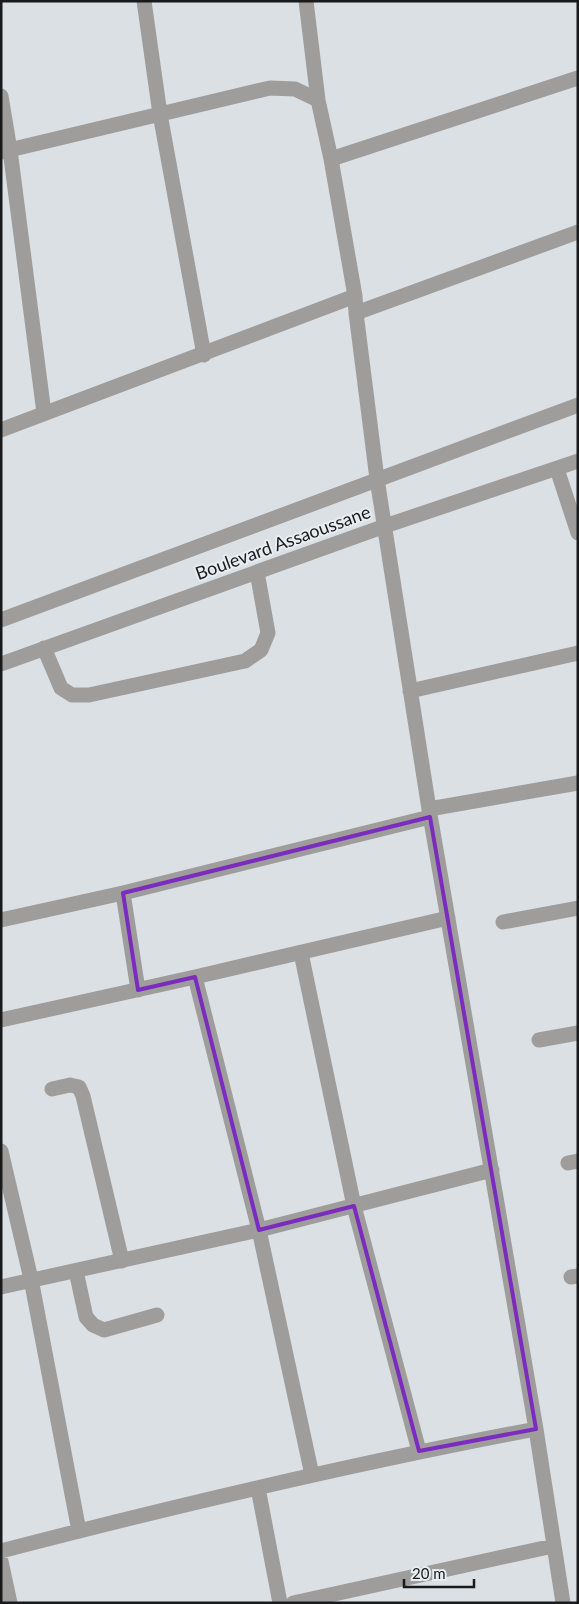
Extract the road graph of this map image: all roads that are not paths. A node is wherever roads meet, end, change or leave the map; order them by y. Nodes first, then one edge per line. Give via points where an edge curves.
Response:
1 (144, 1) edge
2 (306, 1) edge
3 (578, 78) edge
4 (1, 96) edge
5 (318, 100) junction
6 (160, 114) junction
7 (6, 151) edge
8 (331, 159) junction
9 (578, 232) edge
10 (355, 296) junction
11 (356, 313) junction
12 (204, 355) junction
13 (578, 405) edge
14 (44, 413) junction
15 (1, 430) edge
16 (578, 461) edge
17 (557, 469) junction
18 (377, 479) junction
19 (385, 526) junction
20 (578, 533) edge
21 (257, 572) junction
22 (1, 620) edge
23 (44, 648) junction
24 (578, 653) edge
25 (1, 664) edge
26 (410, 691) junction
27 (578, 783) edge
28 (429, 813) junction
29 (123, 893) junction
30 (578, 908) edge
31 (448, 918) junction
32 (1, 920) edge
33 (504, 922) dead end
34 (300, 953) junction
35 (195, 978) junction
36 (138, 990) junction
37 (1, 1020) edge
38 (578, 1033) edge
39 (539, 1040) dead end
40 (52, 1089) dead end
41 (1, 1151) edge
42 (492, 1170) junction
43 (354, 1206) junction
44 (259, 1230) junction
45 (122, 1261) junction
46 (76, 1272) junction
47 (31, 1280) junction
48 (1, 1287) edge
49 (157, 1315) dead end
50 (536, 1429) junction
51 (419, 1451) junction
52 (312, 1475) junction
53 (258, 1488) junction
54 (79, 1531) junction
55 (553, 1546) junction
56 (1, 1551) edge
57 (1, 1562) edge
58 (10, 1603) edge
59 (280, 1603) edge
60 (292, 1603) edge
61 (563, 1603) edge

1 - 6 street
2 - 5 street
3 - 8 street
4 - 7 street
5 - 6 street via 295,89 270,88
5 - 8 street
6 - 7 street
6 - 12 street
7 - 14 street
8 - 10 street
9 - 11 street
10 - 11 street
10 - 12 street
11 - 18 street
12 - 14 street
13 - 18 street, Boulevard Assaoussane
14 - 15 street
16 - 17 street, Boulevard Assaoussane
17 - 19 street, Boulevard Assaoussane
17 - 20 street
18 - 19 street
18 - 22 street, Boulevard Assaoussane
19 - 21 street, Boulevard Assaoussane
19 - 26 street
21 - 23 street, Boulevard Assaoussane
21 - 23 street via 268,633 262,650 245,661 72,696 61,688
23 - 25 street, Boulevard Assaoussane
24 - 26 street
26 - 28 street
27 - 28 street
28 - 29 street
28 - 31 street
29 - 32 street
29 - 36 street
30 - 33 street
31 - 34 street
31 - 42 street
34 - 35 street
34 - 43 street
35 - 36 street
35 - 44 street
36 - 37 street
38 - 39 street
40 - 45 street via 70,1084 79,1087 83,1096
41 - 47 street
42 - 43 street
42 - 50 street
43 - 44 street
43 - 51 street
44 - 45 street
44 - 52 street
45 - 46 street
46 - 47 street
46 - 49 street via 86,1317 93,1325 104,1330
47 - 48 street
47 - 54 street
50 - 51 street
50 - 55 street
51 - 52 street
52 - 53 street
53 - 54 street
53 - 59 street
54 - 56 street
55 - 60 street
55 - 61 street
57 - 58 street

